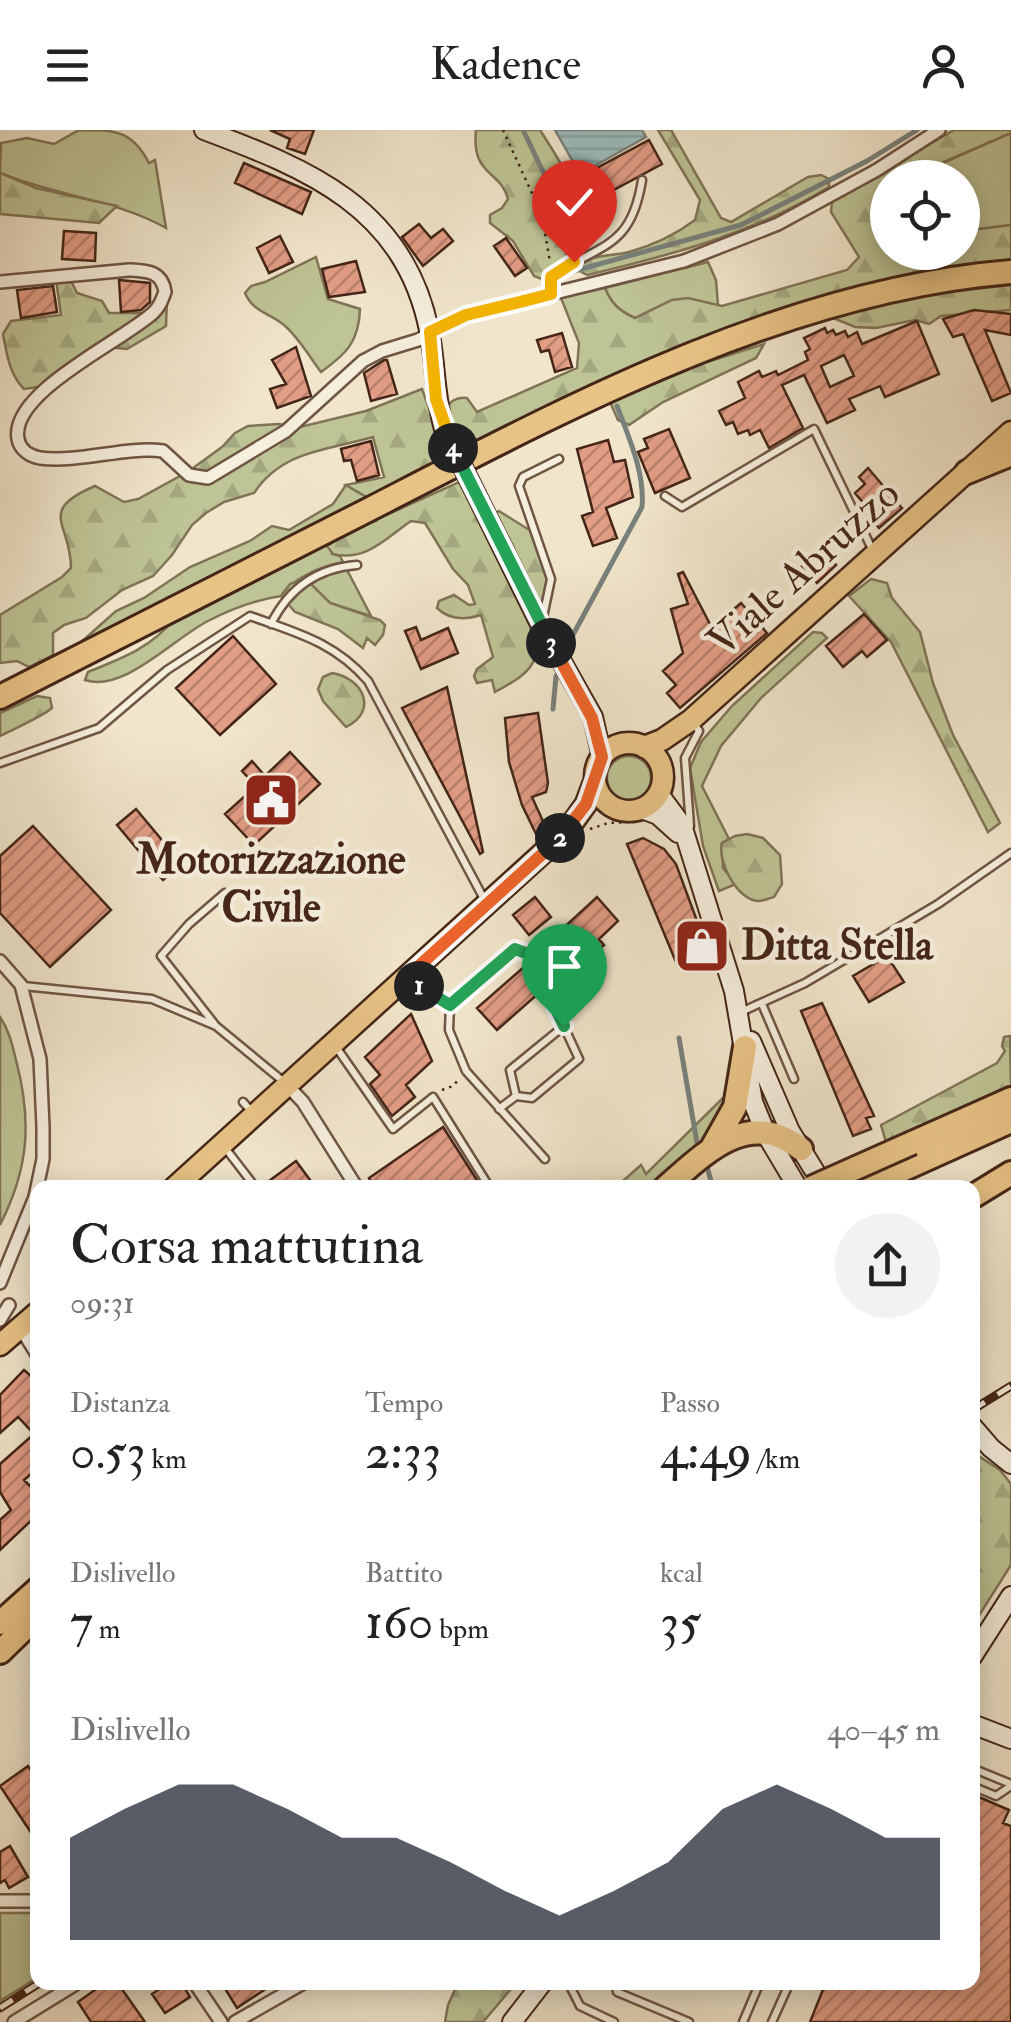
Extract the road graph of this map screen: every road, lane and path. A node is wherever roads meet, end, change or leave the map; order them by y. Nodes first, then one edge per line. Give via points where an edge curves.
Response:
1 (204, 130) edge
2 (504, 130) edge
3 (938, 130) edge
4 (642, 180) dead end
5 (1011, 272) edge
6 (551, 277) joint
7 (0, 282) edge
8 (430, 332) junction
9 (1011, 432) edge
10 (1011, 454) edge
11 (558, 459) dead end
12 (967, 472) junction
13 (665, 496) dead end
14 (875, 555) junction
15 (358, 565) dead end
16 (540, 623) junction
17 (271, 624) junction
18 (0, 697) edge
19 (691, 720) junction
20 (644, 747) junction
21 (609, 751) junction
22 (0, 763) edge
23 (662, 768) junction
24 (596, 780) junction
25 (659, 794) junction
26 (614, 808) junction
27 (642, 816) junction
28 (573, 833) junction
29 (686, 842) junction
30 (1011, 853) edge
31 (225, 893) dead end
32 (486, 905) junction
33 (0, 961) edge
34 (409, 975) junction
35 (22, 986) junction
36 (762, 1004) junction
37 (450, 1005) junction
38 (739, 1012) junction
39 (216, 1026) junction
40 (564, 1026) junction
41 (334, 1044) junction
42 (745, 1047) junction
43 (466, 1071) junction
44 (794, 1080) dead end
45 (287, 1085) junction
46 (516, 1096) junction
47 (433, 1097) junction
48 (1011, 1099) edge
49 (499, 1108) junction
50 (1011, 1122) edge
51 (766, 1134) junction
52 (222, 1144) junction
53 (714, 1146) junction
54 (801, 1149) junction
55 (545, 1159) dead end
56 (1011, 1173) edge
57 (38, 1180) edge
58 (183, 1180) edge
59 (250, 1180) edge
60 (351, 1180) edge
61 (485, 1180) edge
62 (674, 1180) edge
63 (793, 1180) edge
64 (820, 1180) edge
65 (830, 1180) edge
66 (879, 1180) edge
67 (980, 1192) edge
68 (30, 1208) edge
69 (0, 1283) edge
70 (9, 1304) dead end
71 (10, 1324) edge
72 (1, 1342) edge
73 (30, 1347) edge
74 (980, 1434) edge
75 (1010, 1464) edge
76 (30, 1596) edge
77 (1011, 1596) edge
78 (0, 1623) edge
79 (30, 1623) edge
80 (980, 1646) edge
81 (0, 1652) edge
82 (980, 1726) edge
83 (1010, 1735) edge
84 (980, 1771) edge
85 (1011, 1785) edge
86 (980, 1789) edge
87 (30, 1900) edge
88 (0, 1902) edge
89 (65, 1990) edge
90 (199, 1990) edge
91 (290, 1990) edge
92 (537, 1990) edge
93 (572, 1990) edge
94 (617, 1990) edge
95 (757, 1990) edge
96 (786, 1990) edge
97 (683, 2021) edge
98 (14, 2022) edge
99 (220, 2022) edge
100 (235, 2022) edge
101 (512, 2022) edge
102 (614, 2022) edge
103 (743, 2022) edge
104 (772, 2022) edge

1 - 8 street via 308,171 356,205 404,264
2 - 6 path via 542,215
3 - 8 street via 778,224 684,260 466,315
4 - 6 lane via 636,210 621,234
5 - 18 highway via 861,300 674,363 434,476
7 - 8 street via 128,270 158,276 165,292 155,312 54,382 21,417 17,437 38,458 163,451 197,478 208,478 286,430 363,361
8 - 16 street, bridge via 444,429
9 - 12 main road, Viale Abruzzo
10 - 12 highway
11 - 16 lane via 522,477 519,486 551,579
12 - 14 main road, Viale Abruzzo
13 - 14 lane via 682,506 814,429
14 - 19 main road, Viale Abruzzo
15 - 17 lane via 328,570 300,585
16 - 21 street
17 - 22 lane via 250,616 167,670 99,728
17 - 32 lane via 330,646 368,681
19 - 20 main road, Viale Abruzzo
19 - 23 main road, Viale Abruzzo
19 - 29 lane via 699,731 685,758
20 - 21 main road via 631,743
20 - 23 main road
21 - 24 main road
23 - 25 main road
24 - 26 main road
24 - 28 main road
25 - 27 main road
25 - 29 street
26 - 27 main road
26 - 28 main road
27 - 28 path
27 - 29 street via 666,821
28 - 32 main road
29 - 38 street
30 - 36 lane via 910,922
31 - 39 lane via 162,956
32 - 34 main road
33 - 35 street
34 - 37 lane
34 - 41 main road
35 - 39 lane via 152,999
35 - 57 street via 40,1059
36 - 38 lane
36 - 44 lane
37 - 40 lane via 515,949 531,955
37 - 43 lane via 449,1030
38 - 42 street
38 - 54 street
39 - 45 lane
40 - 46 lane via 510,1070
40 - 46 lane via 579,1059 532,1098
41 - 45 main road
41 - 47 lane via 394,1129
42 - 51 street via 753,1102
42 - 53 highway via 735,1107
43 - 47 path
43 - 49 lane
45 - 52 main road via 249,1108
45 - 60 street
46 - 49 lane
47 - 61 lane
48 - 65 highway, bridge
49 - 55 lane
50 - 66 highway
51 - 53 highway
51 - 54 highway
51 - 63 street
52 - 58 main road
52 - 59 lane
53 - 62 highway
54 - 64 street
56 - 67 highway
68 - 69 street
70 - 71 street
71 - 72 main road
71 - 73 street
74 - 75 street
76 - 78 highway
77 - 80 street
79 - 81 highway
82 - 83 street
84 - 85 lane
85 - 86 lane via 996,1796
87 - 88 street
89 - 98 street
90 - 99 street
91 - 100 street
92 - 101 street
93 - 102 lane via 580,2006
94 - 97 lane
95 - 103 lane
96 - 104 lane

